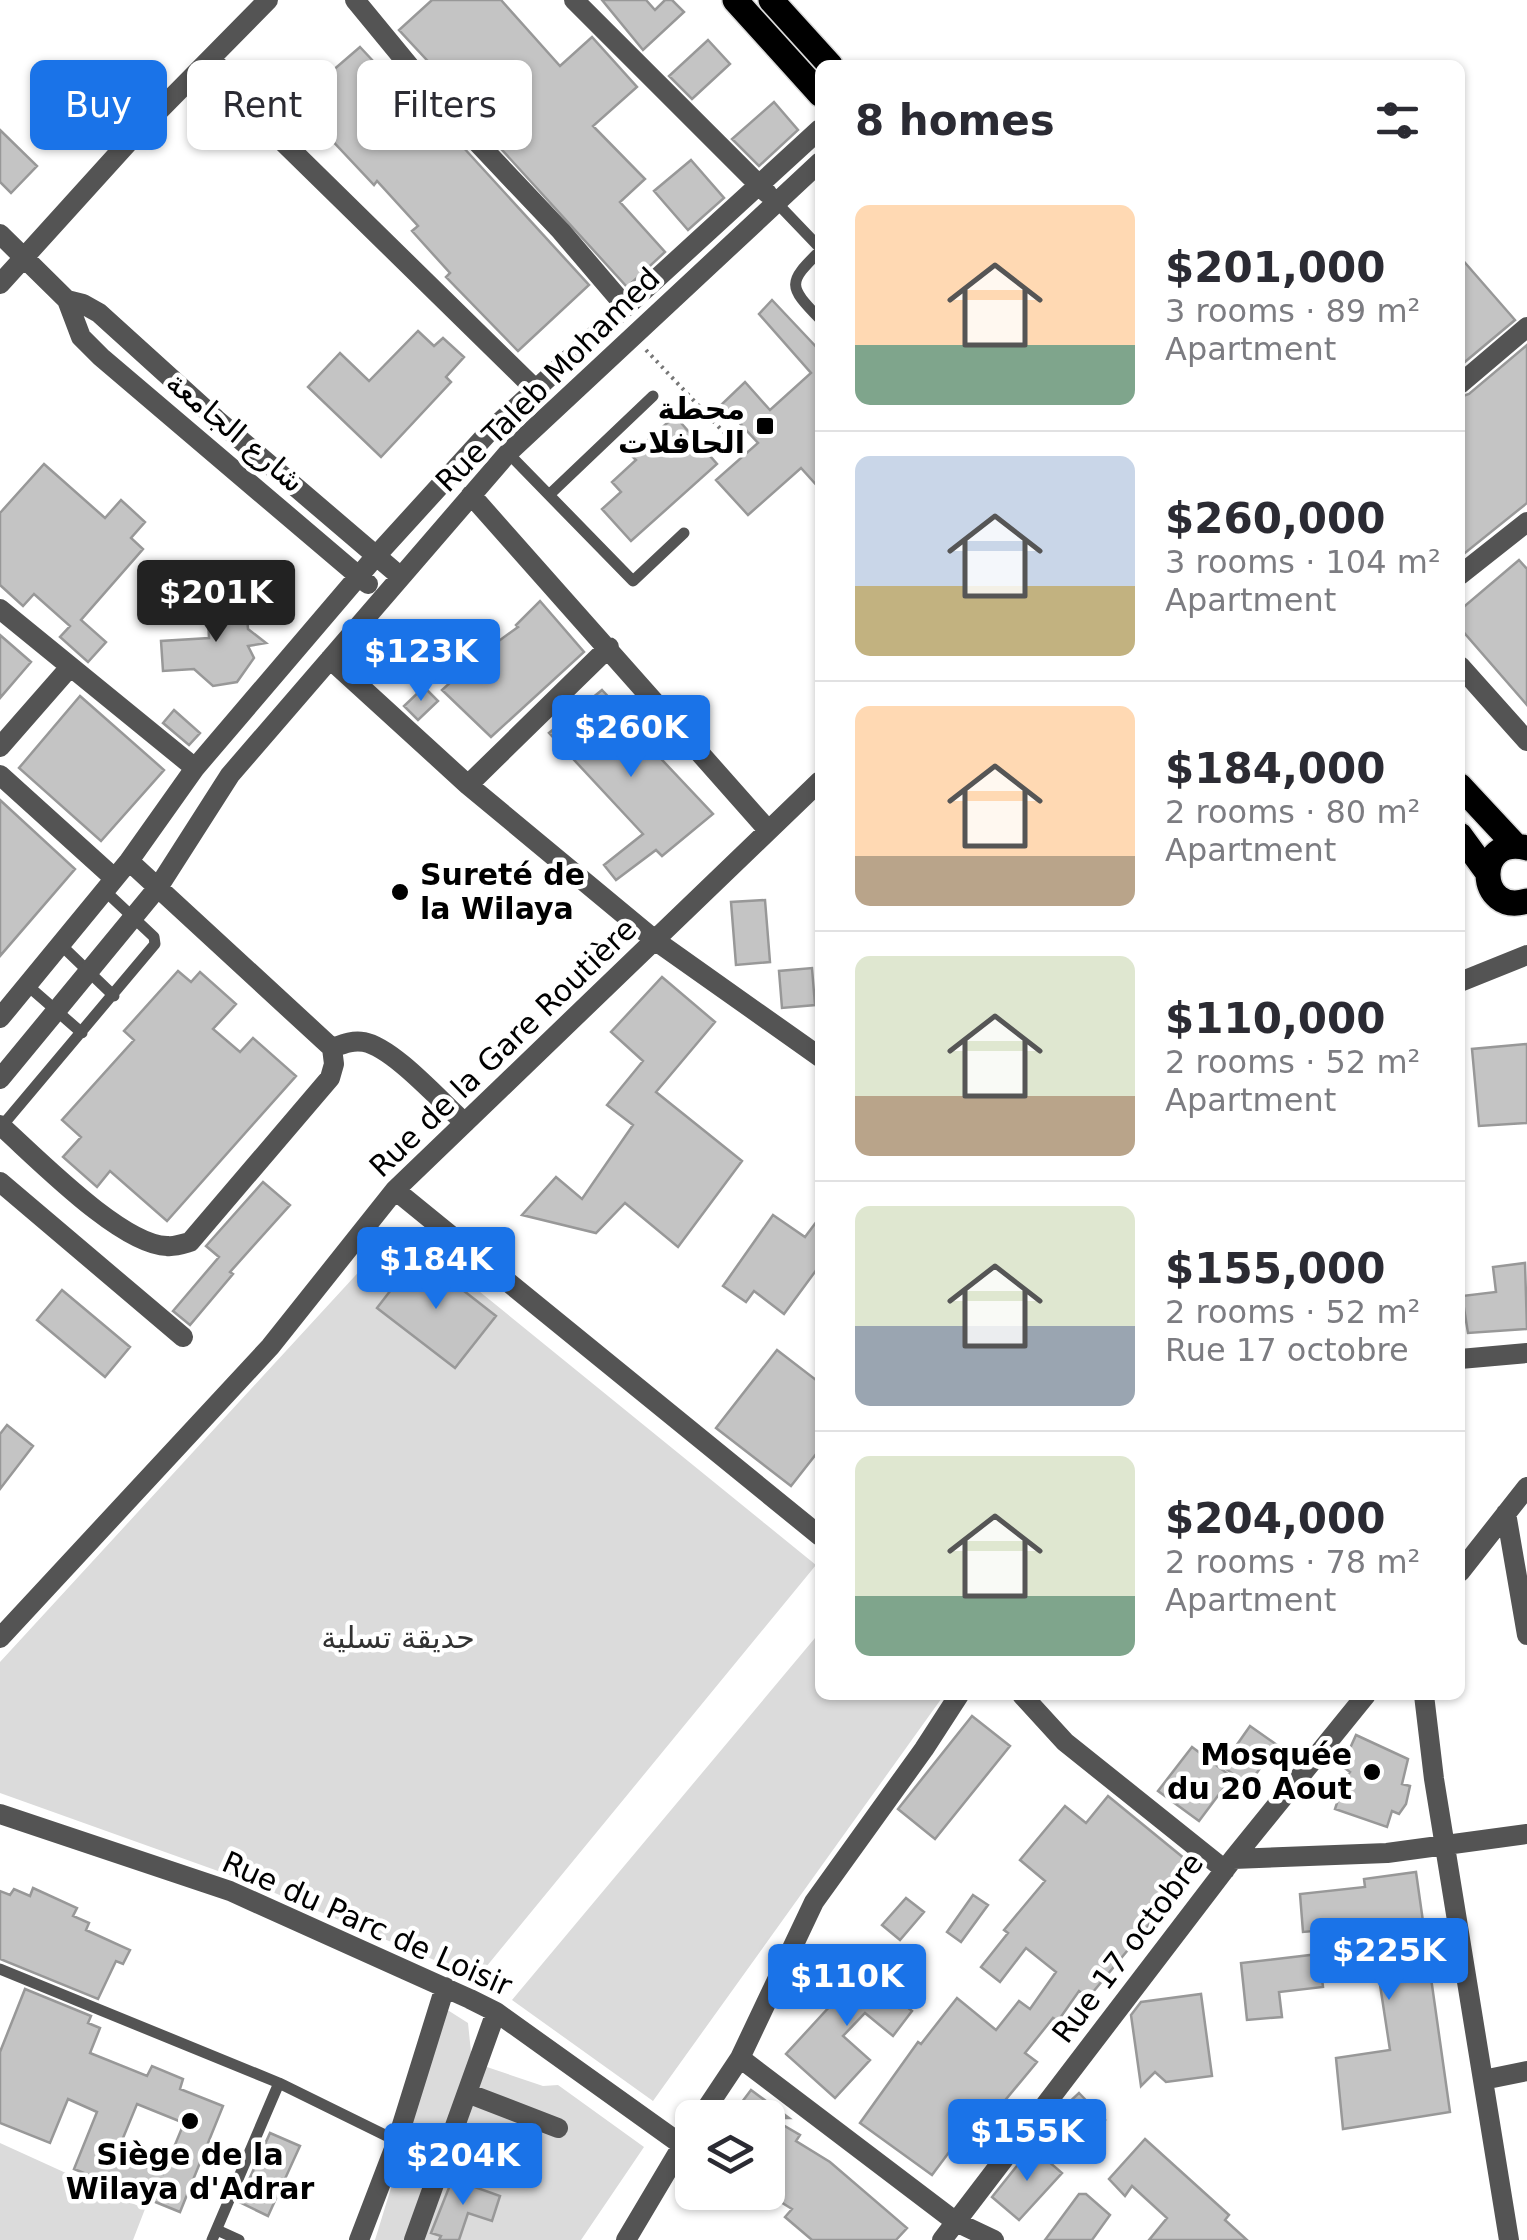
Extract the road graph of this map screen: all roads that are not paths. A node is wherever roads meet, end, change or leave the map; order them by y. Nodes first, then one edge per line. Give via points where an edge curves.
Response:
1 (268, 0) edge
2 (354, 0) edge
3 (574, 0) edge
4 (734, 0) edge
5 (771, 0) edge
6 (211, 58) junction
7 (825, 60) edge
8 (815, 89) edge
9 (815, 134) edge
10 (815, 166) edge
11 (759, 185) junction
12 (775, 202) junction
13 (0, 234) edge
14 (815, 244) edge
15 (815, 254) edge
16 (23, 256) junction
17 (0, 284) edge
18 (67, 300) junction
19 (625, 306) junction
20 (815, 314) edge
21 (1527, 327) edge
22 (1465, 380) edge
23 (534, 388) junction
24 (653, 396) dead end
25 (488, 433) junction
26 (508, 453) junction
27 (550, 495) junction
28 (471, 496) junction
29 (1525, 529) edge
30 (684, 533) dead end
31 (375, 558) junction
32 (1465, 571) edge
33 (361, 577) junction
34 (401, 578) junction
35 (382, 597) junction
36 (0, 610) edge
37 (609, 647) junction
38 (330, 659) junction
39 (70, 667) junction
40 (1465, 672) edge
41 (1527, 742) edge
42 (0, 747) edge
43 (195, 768) junction
44 (0, 775) edge
45 (468, 784) junction
46 (815, 785) edge
47 (1465, 791) edge
48 (768, 830) junction
49 (1465, 842) edge
50 (1521, 846) edge
51 (129, 861) junction
52 (1487, 872) junction
53 (109, 884) junction
54 (159, 886) junction
55 (1524, 906) edge
56 (134, 916) junction
57 (656, 941) junction
58 (60, 945) junction
59 (1527, 956) edge
60 (87, 971) junction
61 (1465, 980) edge
62 (27, 985) junction
63 (114, 996) junction
64 (56, 1008) junction
65 (0, 1018) edge
66 (82, 1033) junction
67 (332, 1048) junction
68 (815, 1053) edge
69 (0, 1079) edge
70 (465, 1124) junction
71 (1, 1126) edge
72 (0, 1182) edge
73 (395, 1190) junction
74 (183, 1337) dead end
75 (1527, 1354) edge
76 (1465, 1360) edge
77 (1527, 1487) edge
78 (1506, 1513) junction
79 (815, 1532) edge
80 (1465, 1566) edge
81 (1524, 1603) edge
82 (1527, 1635) edge
83 (0, 1638) edge
84 (956, 1700) edge
85 (1027, 1700) edge
86 (1362, 1700) edge
87 (1425, 1700) edge
88 (0, 1814) edge
89 (1527, 1834) edge
90 (1445, 1842) junction
91 (1229, 1864) junction
92 (0, 1969) edge
93 (446, 1986) junction
94 (496, 2012) junction
95 (740, 2058) junction
96 (1527, 2071) edge
97 (1483, 2080) junction
98 (279, 2084) junction
99 (467, 2093) junction
100 (712, 2100) edge
101 (558, 2128) dead end
102 (675, 2129) edge
103 (396, 2141) junction
104 (675, 2157) edge
105 (956, 2222) junction
106 (214, 2235) edge
107 (239, 2240) edge
108 (359, 2240) edge
109 (414, 2240) edge
110 (626, 2240) edge
111 (942, 2240) edge
112 (994, 2240) edge
113 (1509, 2240) edge

1 - 6 street
2 - 19 street
3 - 11 street
4 - 8 main road
5 - 7 main road
6 - 16 street
6 - 23 street via 277,136
9 - 11 street, Rue Taleb Mohamed
10 - 12 street, Rue Taleb Mohamed
11 - 12 street
11 - 19 street, Rue Taleb Mohamed
12 - 14 lane
12 - 26 street, Rue Taleb Mohamed
13 - 16 street, شارع الجامعة
15 - 20 lane via 794,286
16 - 17 street
16 - 18 street, شارع الجامعة
18 - 31 street, شارع الجامعة via 99,313
18 - 33 street, شارع الجامعة via 81,337 101,357
19 - 23 street, Rue Taleb Mohamed
21 - 22 street
23 - 25 street, Rue Taleb Mohamed
24 - 27 lane
25 - 26 street
25 - 31 street, Rue Taleb Mohamed
26 - 27 lane
26 - 28 street, Rue Taleb Mohamed
27 - 30 lane via 633,581
28 - 34 street, Rue Taleb Mohamed
28 - 37 street
29 - 32 street
31 - 33 street, Rue Taleb Mohamed
31 - 34 street, شارع الجامعة
33 - 35 street, شارع الجامعة
33 - 43 street, Rue Taleb Mohamed
34 - 35 street, Rue Taleb Mohamed
35 - 38 street, Rue Taleb Mohamed
36 - 39 street
37 - 45 street
37 - 48 street
38 - 45 street
38 - 54 street, Rue Taleb Mohamed via 230,775
39 - 42 street
39 - 43 street
40 - 41 street
43 - 51 street, Rue Taleb Mohamed
44 - 53 street
45 - 57 street
46 - 48 street, Rue de la Gare Routière
47 - 50 main road
48 - 57 street, Rue de la Gare Routière
49 - 52 main road
50 - 52 main road via 1493,856
51 - 53 street, Rue Taleb Mohamed
51 - 54 street
52 - 55 main road via 1496,896
53 - 56 lane
53 - 58 street, Rue Taleb Mohamed
54 - 56 street, Rue Taleb Mohamed
54 - 67 street
56 - 60 street, Rue Taleb Mohamed
56 - 63 lane via 155,944
57 - 68 street
57 - 70 street, Rue de la Gare Routière
58 - 60 lane
58 - 62 street, Rue Taleb Mohamed
59 - 61 street
60 - 63 lane
60 - 64 street, Rue Taleb Mohamed
62 - 64 lane
62 - 65 street, Rue Taleb Mohamed
63 - 66 lane
64 - 66 lane
64 - 69 street, Rue Taleb Mohamed
66 - 71 lane
67 - 70 street via 365,1042 383,1050
67 - 71 street via 330,1078 190,1242 145,1241 104,1216
70 - 73 street, Rue de la Gare Routière
72 - 74 street
73 - 79 street
73 - 83 street, Rue de la Gare Routière via 270,1347
75 - 76 street
77 - 78 street
78 - 80 street
78 - 81 street
81 - 82 street
84 - 95 street via 814,1902
85 - 91 street via 1065,1742
86 - 91 street, Rue 17 octobre
87 - 90 street
88 - 93 street, Rue du Parc de Loisir via 230,1891
89 - 90 street
90 - 91 street via 1387,1853
90 - 97 street
91 - 105 street, Rue 17 octobre
92 - 98 lane
93 - 94 street, Rue du Parc de Loisir
93 - 103 street
94 - 99 street
94 - 102 street, Rue du Parc de Loisir
95 - 100 street
95 - 105 street
96 - 97 street
97 - 113 street
98 - 103 lane
98 - 106 lane
99 - 101 street
99 - 109 street
103 - 108 street
104 - 110 street
105 - 111 street, Rue 17 octobre
105 - 112 street
106 - 107 lane

